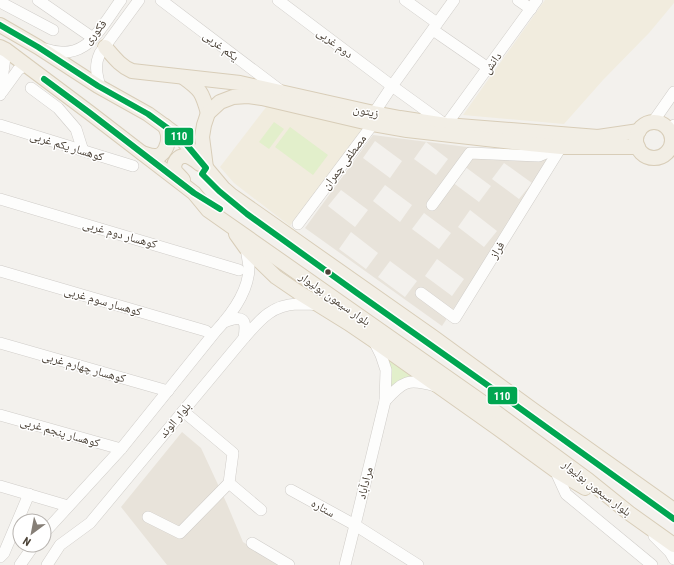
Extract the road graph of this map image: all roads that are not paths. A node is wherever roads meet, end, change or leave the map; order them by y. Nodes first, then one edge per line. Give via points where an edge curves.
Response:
1 (38, 0) edge
2 (121, 0) edge
3 (139, 0) edge
4 (161, 0) edge
5 (278, 0) edge
6 (405, 0) edge
7 (454, 0) edge
8 (518, 0) edge
9 (0, 2) edge
10 (534, 4) edge
11 (0, 24) edge
12 (435, 26) junction
13 (53, 30) dead end
14 (93, 38) junction
15 (38, 47) junction
16 (105, 47) junction
17 (3, 49) edge
18 (25, 65) junction
19 (488, 68) junction
20 (183, 77) junction
21 (392, 86) junction
22 (100, 87) junction
23 (31, 88) dead end
24 (282, 92) junction
25 (674, 92) edge
26 (0, 94) edge
27 (208, 113) junction
28 (374, 118) junction
29 (653, 122) junction
30 (0, 125) edge
31 (446, 125) junction
32 (165, 126) junction
33 (639, 131) junction
34 (673, 132) edge
35 (561, 147) junction
36 (638, 147) junction
37 (83, 151) junction
38 (672, 152) edge
39 (141, 153) junction
40 (134, 166) dead end
41 (206, 168) junction
42 (194, 193) junction
43 (0, 199) edge
44 (432, 205) dead end
45 (298, 224) dead end
46 (230, 226) junction
47 (246, 248) junction
48 (240, 270) dead end
49 (0, 271) edge
50 (421, 293) dead end
51 (319, 305) junction
52 (224, 322) junction
53 (206, 331) dead end
54 (244, 338) junction
55 (373, 340) junction
56 (0, 343) edge
57 (441, 388) junction
58 (168, 390) junction
59 (385, 401) junction
60 (533, 410) junction
61 (183, 411) junction
62 (0, 415) edge
63 (121, 449) junction
64 (555, 470) junction
65 (229, 483) junction
66 (0, 486) edge
67 (291, 490) dead end
68 (29, 494) junction
69 (674, 498) edge
70 (68, 506) junction
71 (261, 510) dead end
72 (674, 510) edge
73 (628, 513) junction
74 (148, 518) dead end
75 (52, 524) edge
76 (355, 525) junction
77 (252, 543) dead end
78 (674, 545) edge
79 (28, 553) edge
80 (0, 556) edge
81 (674, 559) edge
82 (20, 565) edge
83 (47, 565) edge
84 (290, 565) edge
85 (344, 565) edge
86 (418, 565) edge
87 (652, 565) edge

1 - 14 street
2 - 14 street, فکوری
3 - 16 street, فکوری
4 - 24 street, یکم غربی
5 - 21 street, دوم غربی
6 - 12 street
7 - 12 street, مصطفی چمران
8 - 10 street
9 - 13 street
10 - 19 street, دانش
11 - 15 main road, بلوار سیمون بولیوار
12 - 19 street
12 - 21 street, مصطفی چمران
14 - 15 street, فکوری via 84,46 63,52
15 - 22 main road, بلوار سیمون بولیوار
16 - 20 main road, زیتون via 126,68
16 - 22 street, فکوری via 96,61
17 - 18 main road, بلوار سیمون بولیوار
17 - 26 street
18 - 26 street via 18,70
18 - 39 main road, بلوار سیمون بولیوار
19 - 31 street, دانش
20 - 24 main road, زیتون via 240,82
20 - 27 main road via 202,93
21 - 28 street, مصطفی چمران
21 - 31 street, دوم غربی
22 - 32 main road, بلوار سیمون بولیوار
23 - 37 street via 58,108 76,129
24 - 28 main road, زیتون
25 - 29 street
27 - 28 main road, زیتون via 220,102 233,97 248,96
27 - 41 main road via 202,137
28 - 31 main road, زیتون via 400,118
28 - 35 main road, زیتون via 407,130
28 - 45 street, مصطفی چمران
29 - 33 main road
29 - 34 main road via 664,125
30 - 37 street, کوهسار یکم غربی
31 - 33 main road, زیتون via 598,137
32 - 39 main road via 168,144 161,155
32 - 41 main road, بلوار سیمون بولیوار via 181,138
33 - 36 main road via 636,141
34 - 38 main road
35 - 36 main road, زیتون
35 - 44 street via 539,156 470,153
35 - 50 street, فراز via 454,318
36 - 38 main road via 640,152 649,158
37 - 40 street, کوهسار یکم غربی
39 - 42 main road, بلوار سیمون بولیوار
41 - 42 main road via 188,156 176,161 175,172
41 - 60 main road, بلوار سیمون بولیوار via 231,195
42 - 46 main road, بلوار سیمون بولیوار via 208,210
43 - 48 street, کوهسار دوم غربی
46 - 47 main road
46 - 73 main road, بلوار سیمون بولیوار via 482,402 588,480
47 - 51 main road via 276,277
47 - 52 street, بلوار الوند via 249,267 246,286
49 - 53 street, کوهسار سوم غربی
51 - 54 street, بلوار الوند via 282,306 271,311
51 - 55 main road
52 - 54 street via 241,319 244,322
52 - 58 street, بلوار الوند
54 - 61 street, بلوار الوند
55 - 57 main road
55 - 59 street, مرادآباد via 386,370
56 - 58 street, کوهسار چهارم غربی
57 - 59 street via 421,382 408,382 400,386
57 - 64 main road
58 - 63 street, بلوار الوند
59 - 76 street, مرادآباد
60 - 69 main road via 576,430
60 - 72 main road, بلوار سیمون بولیوار
61 - 65 street via 233,453
61 - 83 street, بلوار الوند via 90,523 60,545
62 - 63 street, کوهسار پنجم غربی
63 - 70 street, بلوار الوند
64 - 73 main road
64 - 87 street via 566,494
65 - 71 street
65 - 74 street via 180,533
66 - 68 street
67 - 76 street, ستاره
68 - 70 street
68 - 80 street via 4,553
70 - 75 street, بلوار الوند
73 - 78 main road, بلوار سیمون بولیوار
73 - 81 street via 670,552
76 - 85 street, مرادآباد
76 - 86 street, ستاره
77 - 84 street
79 - 82 street

